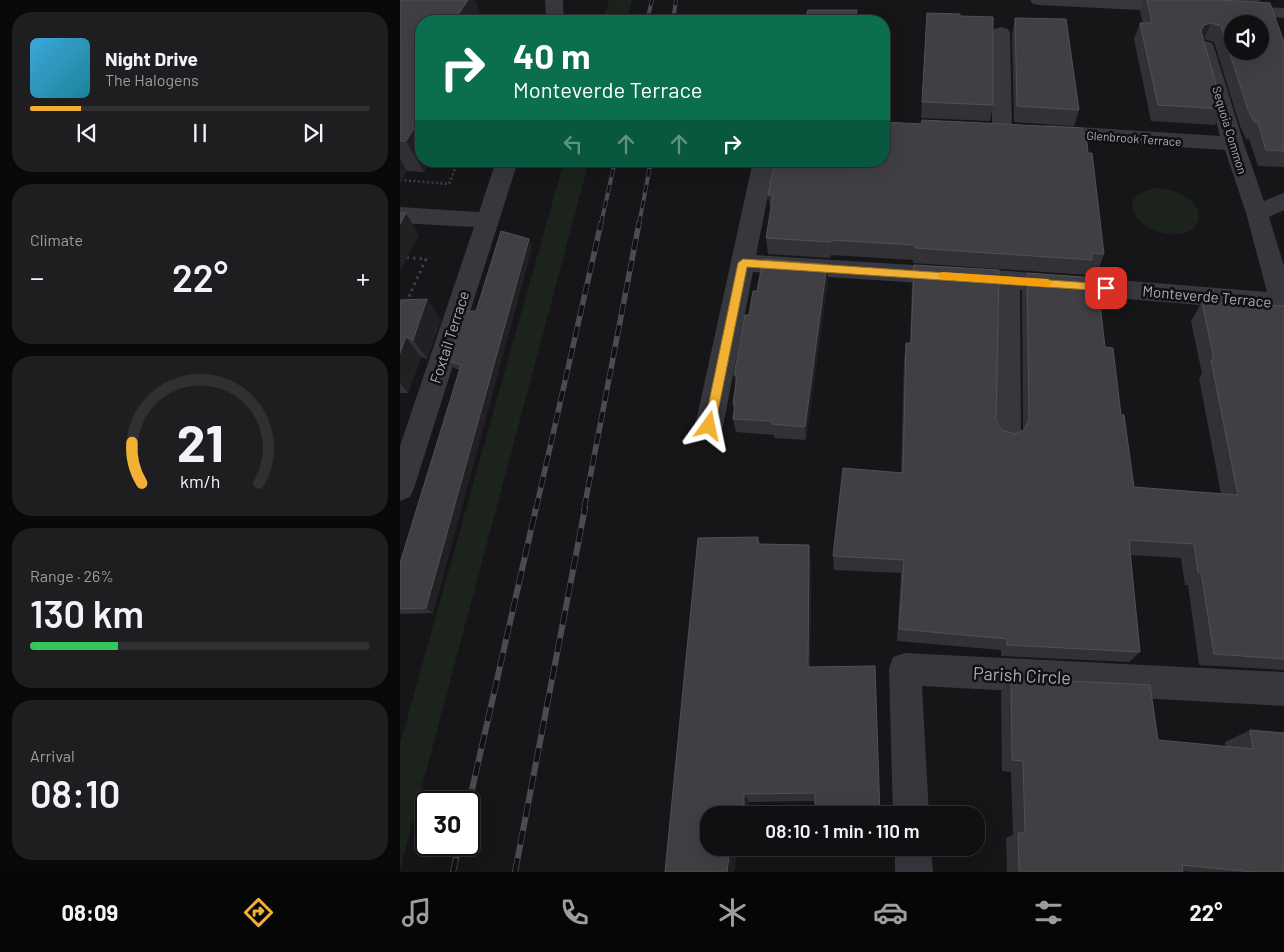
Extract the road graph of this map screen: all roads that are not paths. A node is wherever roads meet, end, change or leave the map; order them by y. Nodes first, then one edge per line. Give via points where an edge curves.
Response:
1 (554, 0) edge
2 (1039, 0) edge
3 (1196, 8) edge
4 (1216, 9) edge
5 (1284, 13) edge
6 (555, 15) edge
7 (1000, 33) dead end
8 (1205, 47) edge
9 (1234, 144) junction
10 (505, 167) edge
11 (763, 167) edge
12 (1284, 201) edge
13 (1257, 213) junction
14 (400, 215) edge
15 (487, 220) junction
16 (1284, 224) edge
17 (743, 263) junction
18 (1008, 280) junction
19 (1283, 305) edge
20 (709, 426) dead end
21 (1008, 437) edge
22 (406, 453) edge
23 (400, 488) edge
24 (1284, 689) edge
25 (911, 806) edge
26 (913, 856) edge
27 (914, 872) edge

1 - 6 street
2 - 3 street
4 - 5 street
7 - 9 street, Glenbrook Terrace via 1009,130
8 - 9 street, Sequoia Common
9 - 13 street, Sequoia Common
10 - 15 street, Foxtail Terrace
11 - 17 street
12 - 13 street
13 - 16 street
13 - 19 street, Sequoia Common
14 - 15 street
15 - 22 street, Foxtail Terrace
17 - 18 street, Monteverde Terrace
17 - 20 street
18 - 19 street, Monteverde Terrace
18 - 21 street
22 - 23 street, Foxtail Terrace
24 - 25 street, Parish Circle via 905,669
26 - 27 street

